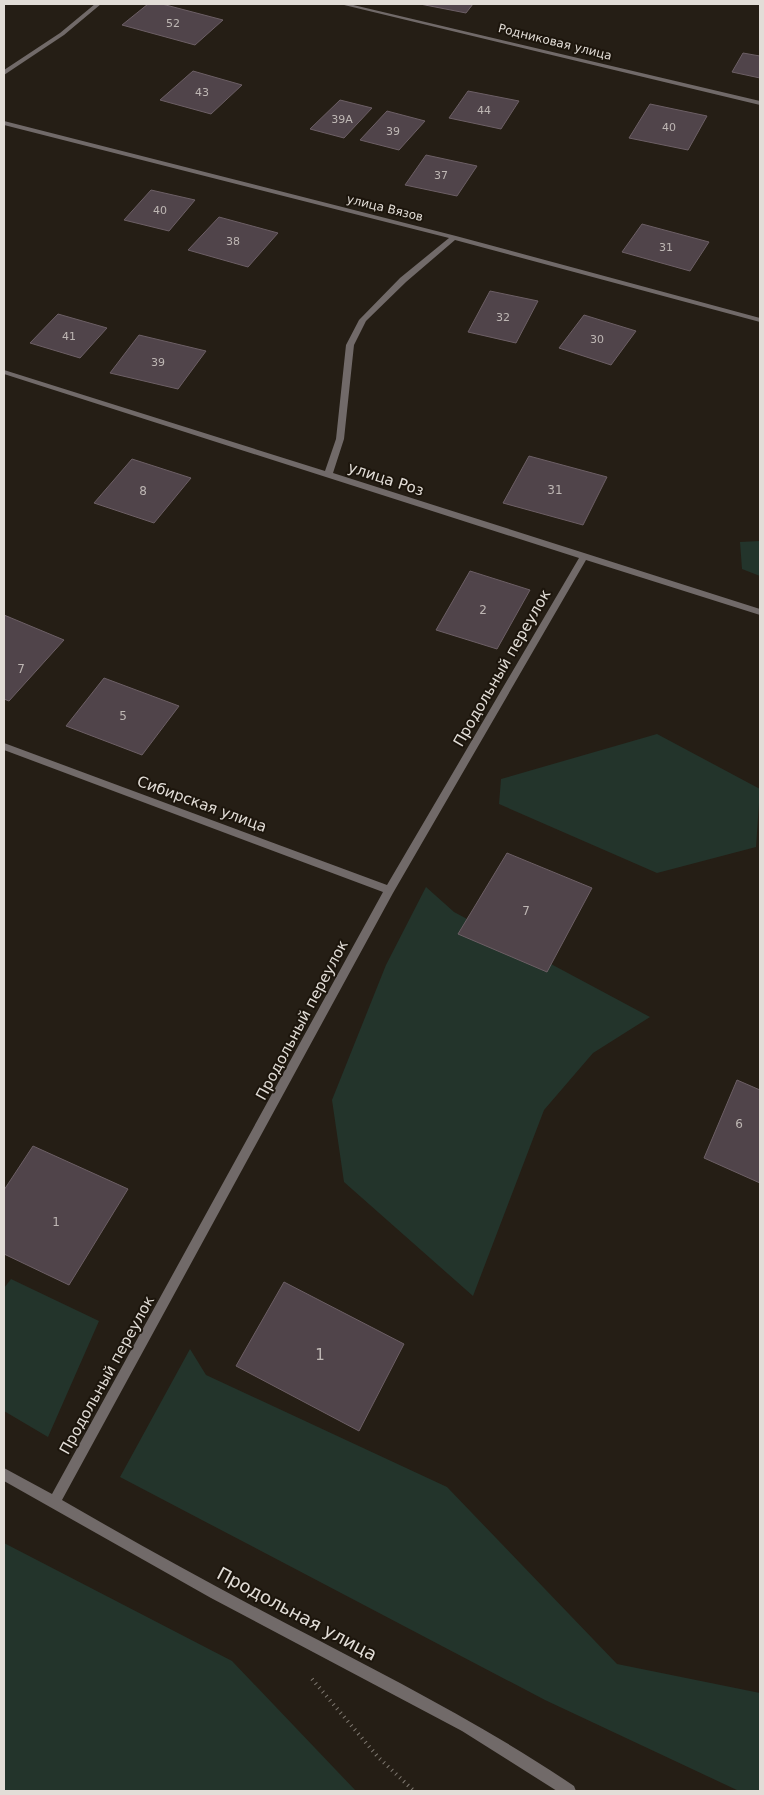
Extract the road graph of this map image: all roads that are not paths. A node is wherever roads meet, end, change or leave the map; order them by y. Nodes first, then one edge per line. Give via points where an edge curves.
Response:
1 (98, 4) edge
2 (343, 4) edge
3 (4, 72) edge
4 (760, 103) edge
5 (4, 122) edge
6 (454, 237) junction
7 (760, 320) edge
8 (4, 372) edge
9 (328, 475) junction
10 (584, 556) junction
11 (760, 612) edge
12 (4, 746) edge
13 (389, 890) junction
14 (4, 1474) edge
15 (54, 1503) junction
16 (569, 1791) edge

1 - 3 street via 62,34
2 - 4 street, Родниковая улица
5 - 6 street, улица Вязов
6 - 7 street, улица Вязов
6 - 9 street via 403,280 363,320 350,346 340,440
8 - 9 street, улица Роз
9 - 10 street, улица Роз
10 - 11 street, улица Роз
10 - 13 street, Продольный переулок
12 - 13 street, Сибирская улица
13 - 15 street, Продольный переулок
14 - 15 street, Продольная улица
15 - 16 street, Продольная улица via 260,1617 476,1730 531,1763

